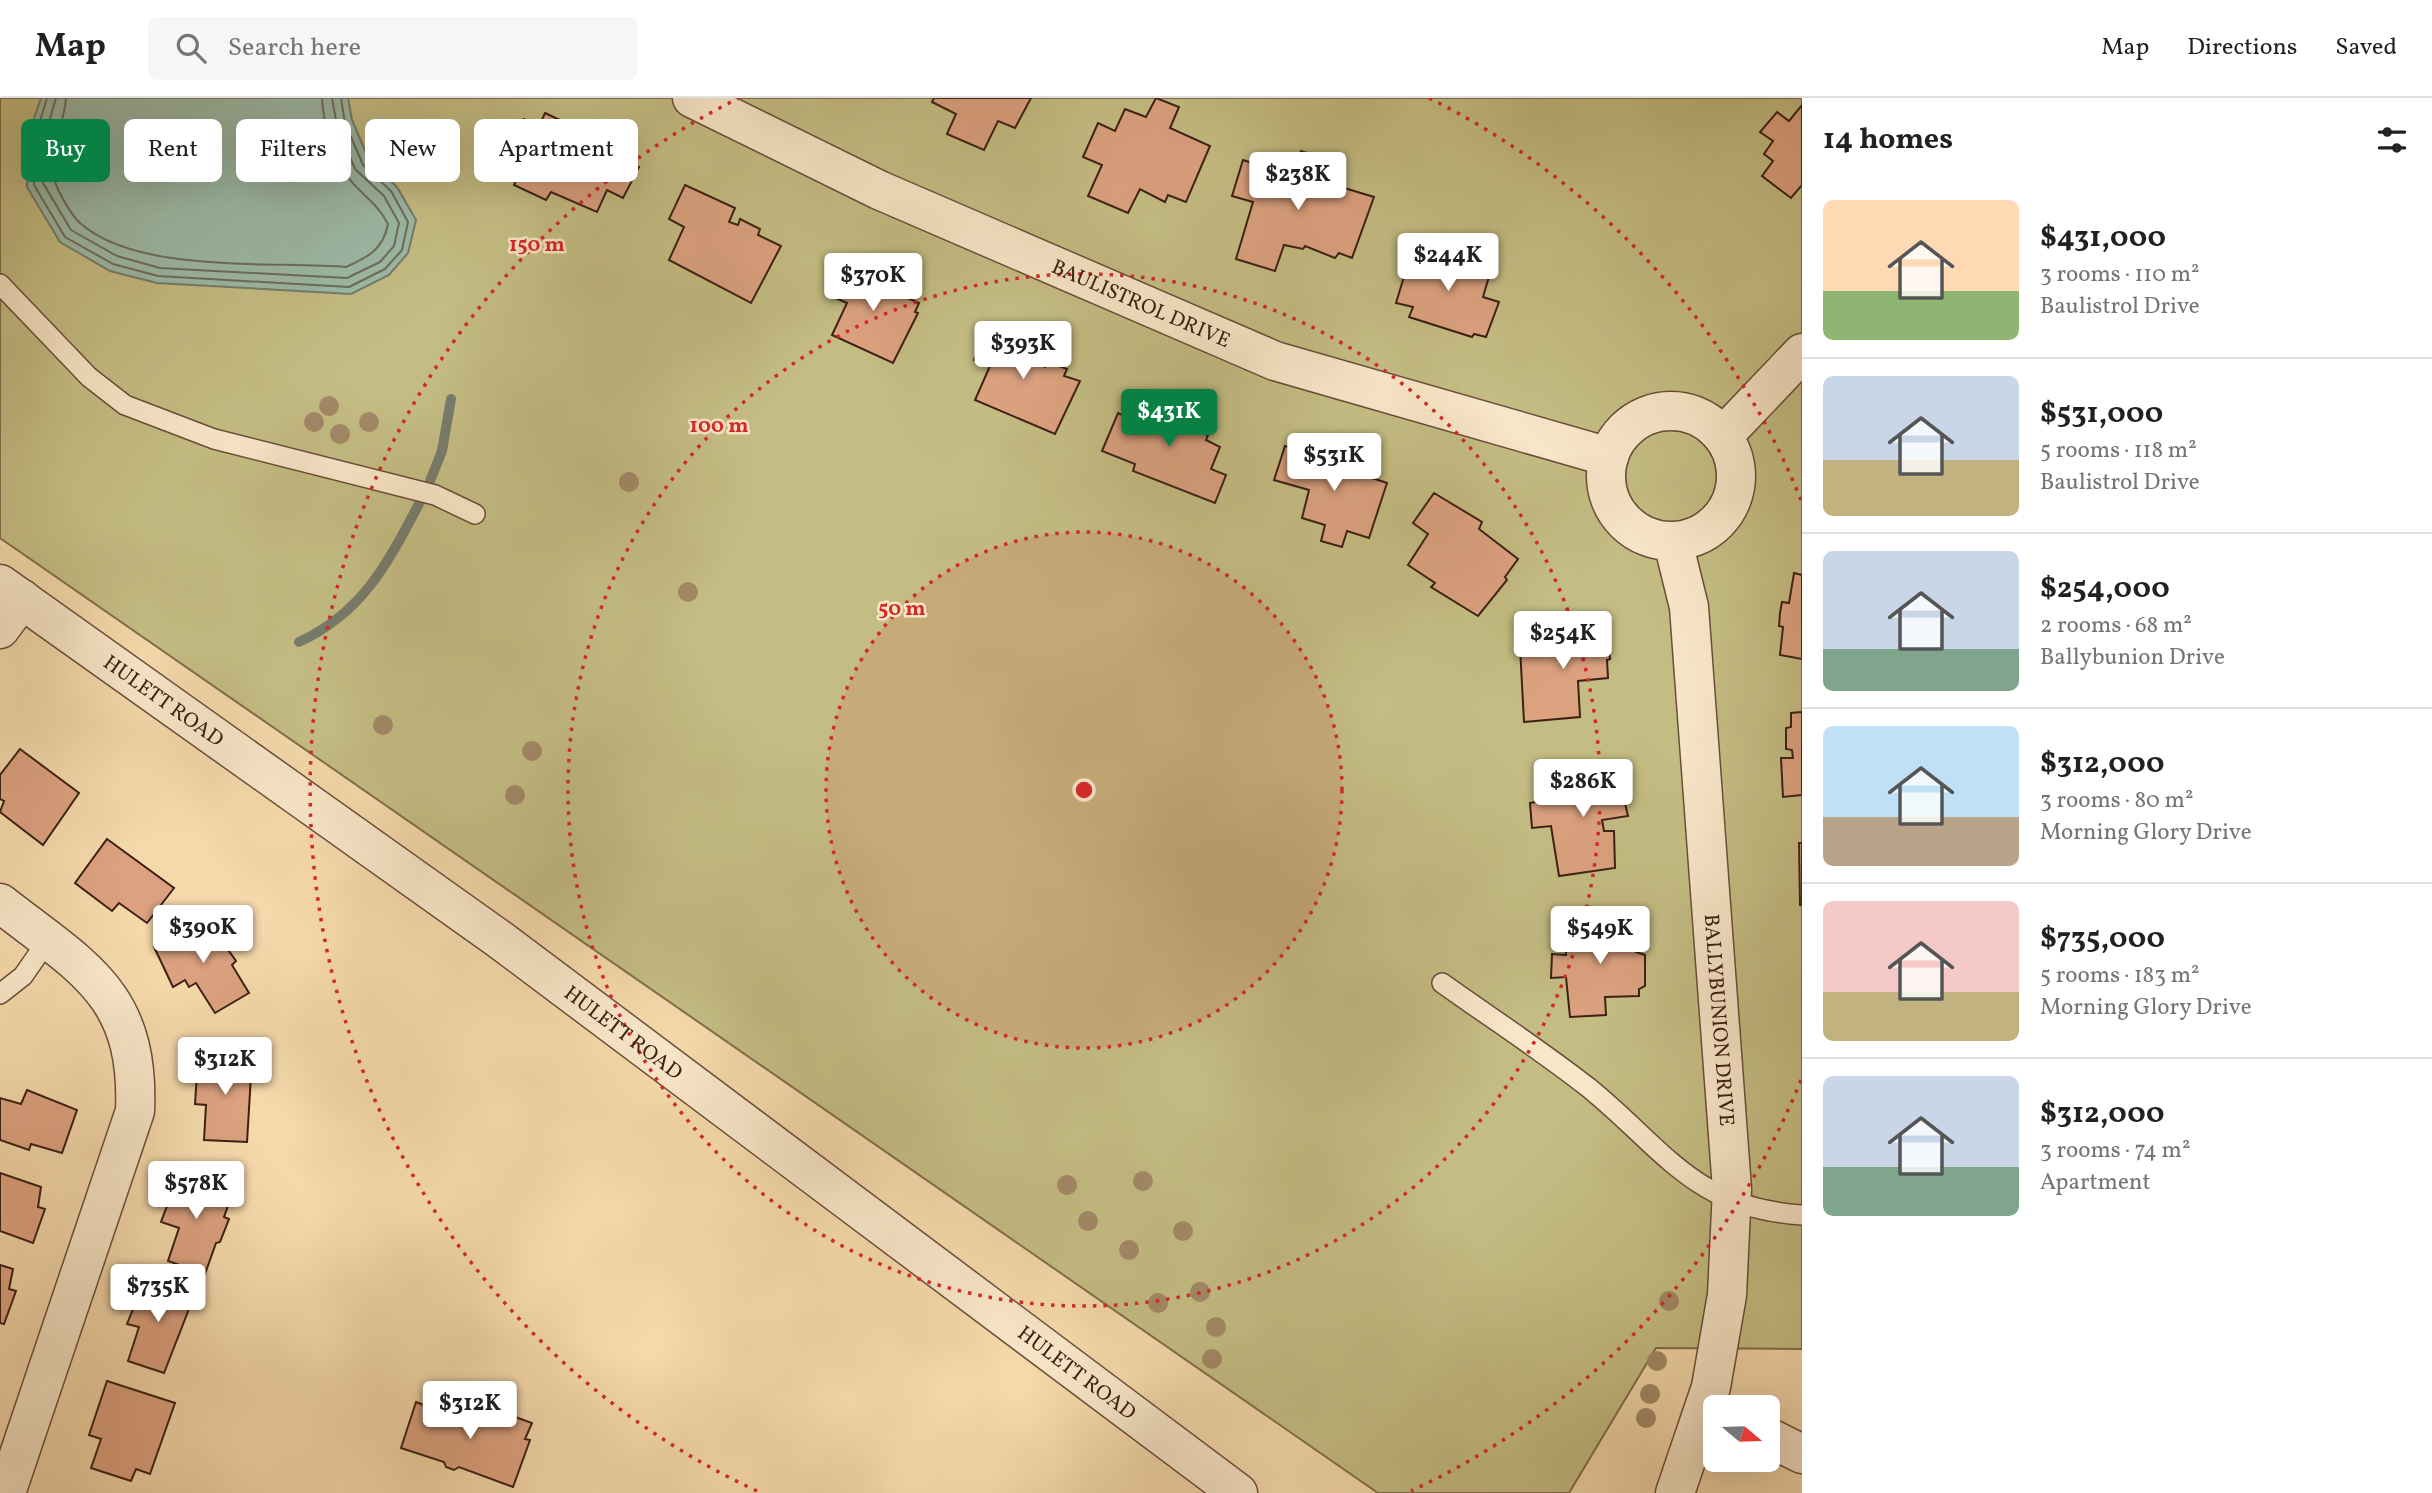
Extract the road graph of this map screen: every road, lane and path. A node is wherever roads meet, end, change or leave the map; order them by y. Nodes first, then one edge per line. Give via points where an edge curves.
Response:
1 (692, 98) edge
2 (0, 284) edge
3 (1802, 353) edge
4 (1723, 436) junction
5 (1609, 457) junction
6 (475, 514) dead end
7 (1673, 542) junction
8 (11, 591) edge
9 (0, 629) edge
10 (0, 903) edge
11 (48, 940) junction
12 (1442, 983) dead end
13 (0, 994) edge
14 (1731, 1200) junction
15 (1802, 1214) edge
16 (1711, 1395) edge
17 (1703, 1430) edge
18 (1780, 1443) edge
19 (1802, 1454) edge
20 (6, 1493) edge
21 (1238, 1493) edge
22 (1675, 1493) edge

1 - 5 street, BAULISTROL DRIVE via 879,190 1275,361
2 - 6 lane via 81,369 125,405 214,439 435,495
3 - 4 street
4 - 5 street via 1702,418 1668,411 1630,425
4 - 7 street via 1734,457 1737,480 1727,510 1703,533
5 - 7 street via 1605,472 1608,492 1618,514 1635,531
7 - 14 street, BALLYBUNION DRIVE via 1689,607
8 - 9 street
8 - 21 street, HULETT ROAD via 499,939
10 - 11 street
11 - 13 lane via 23,976
11 - 20 street via 100,985 120,1016 131,1041 135,1111
12 - 14 lane via 1590,1089 1684,1174
14 - 15 lane via 1761,1211
14 - 16 street, BALLYBUNION DRIVE via 1727,1295
17 - 22 street, BALLYBUNION DRIVE
18 - 19 street

